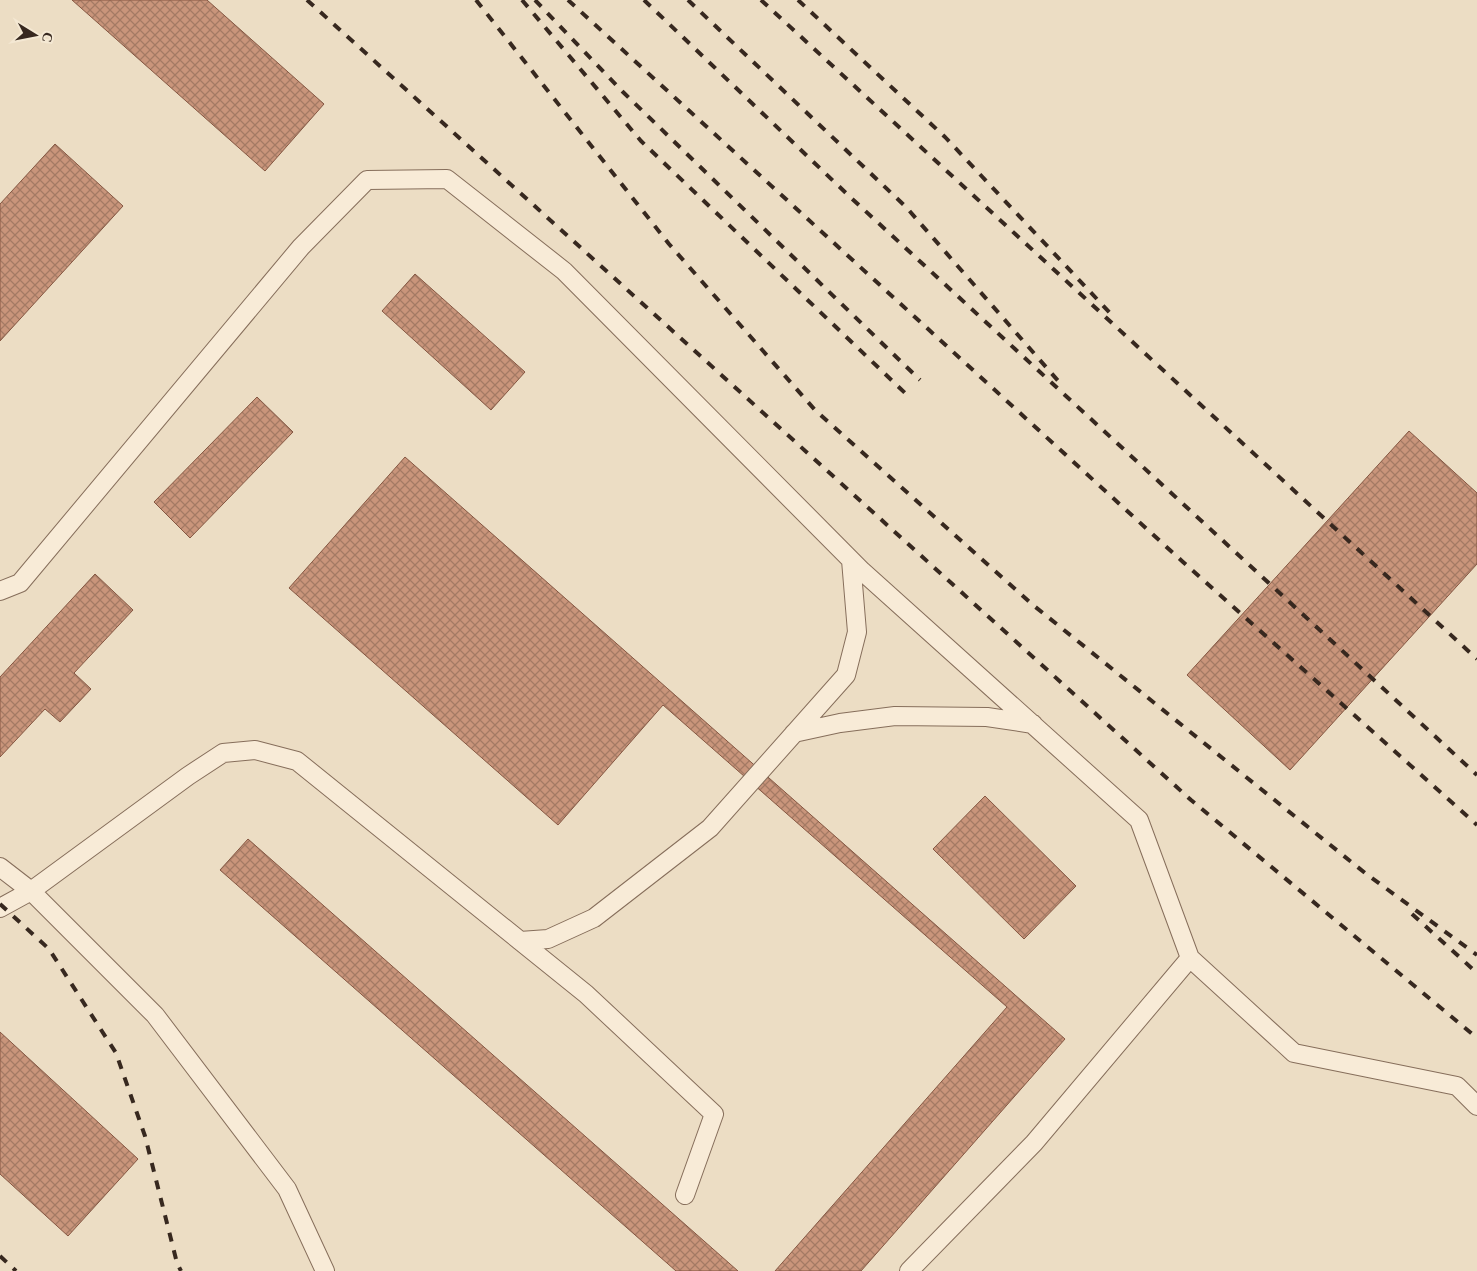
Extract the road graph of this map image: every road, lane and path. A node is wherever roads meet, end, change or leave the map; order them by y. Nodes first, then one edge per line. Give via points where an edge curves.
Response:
1 (852, 560) junction
2 (0, 591) edge
3 (1033, 724) junction
4 (794, 733) junction
5 (0, 867) edge
6 (31, 891) junction
7 (0, 908) edge
8 (520, 941) junction
9 (1190, 958) junction
10 (1477, 1106) edge
11 (685, 1195) dead end
12 (325, 1271) edge
13 (909, 1271) edge

1 - 2 lane via 564,271 455,185 447,179 367,180 301,247 20,583
1 - 3 lane
1 - 4 lane via 857,632 846,675
3 - 4 lane via 987,717 895,716
3 - 9 lane via 1139,820
4 - 8 lane via 710,828 594,918 548,939
5 - 6 lane
6 - 7 lane
6 - 8 lane via 223,753 255,750 296,761
6 - 12 lane via 156,1016 287,1189
8 - 11 lane via 586,994 714,1114
9 - 10 lane via 1294,1053 1457,1086
9 - 13 lane via 1034,1143

